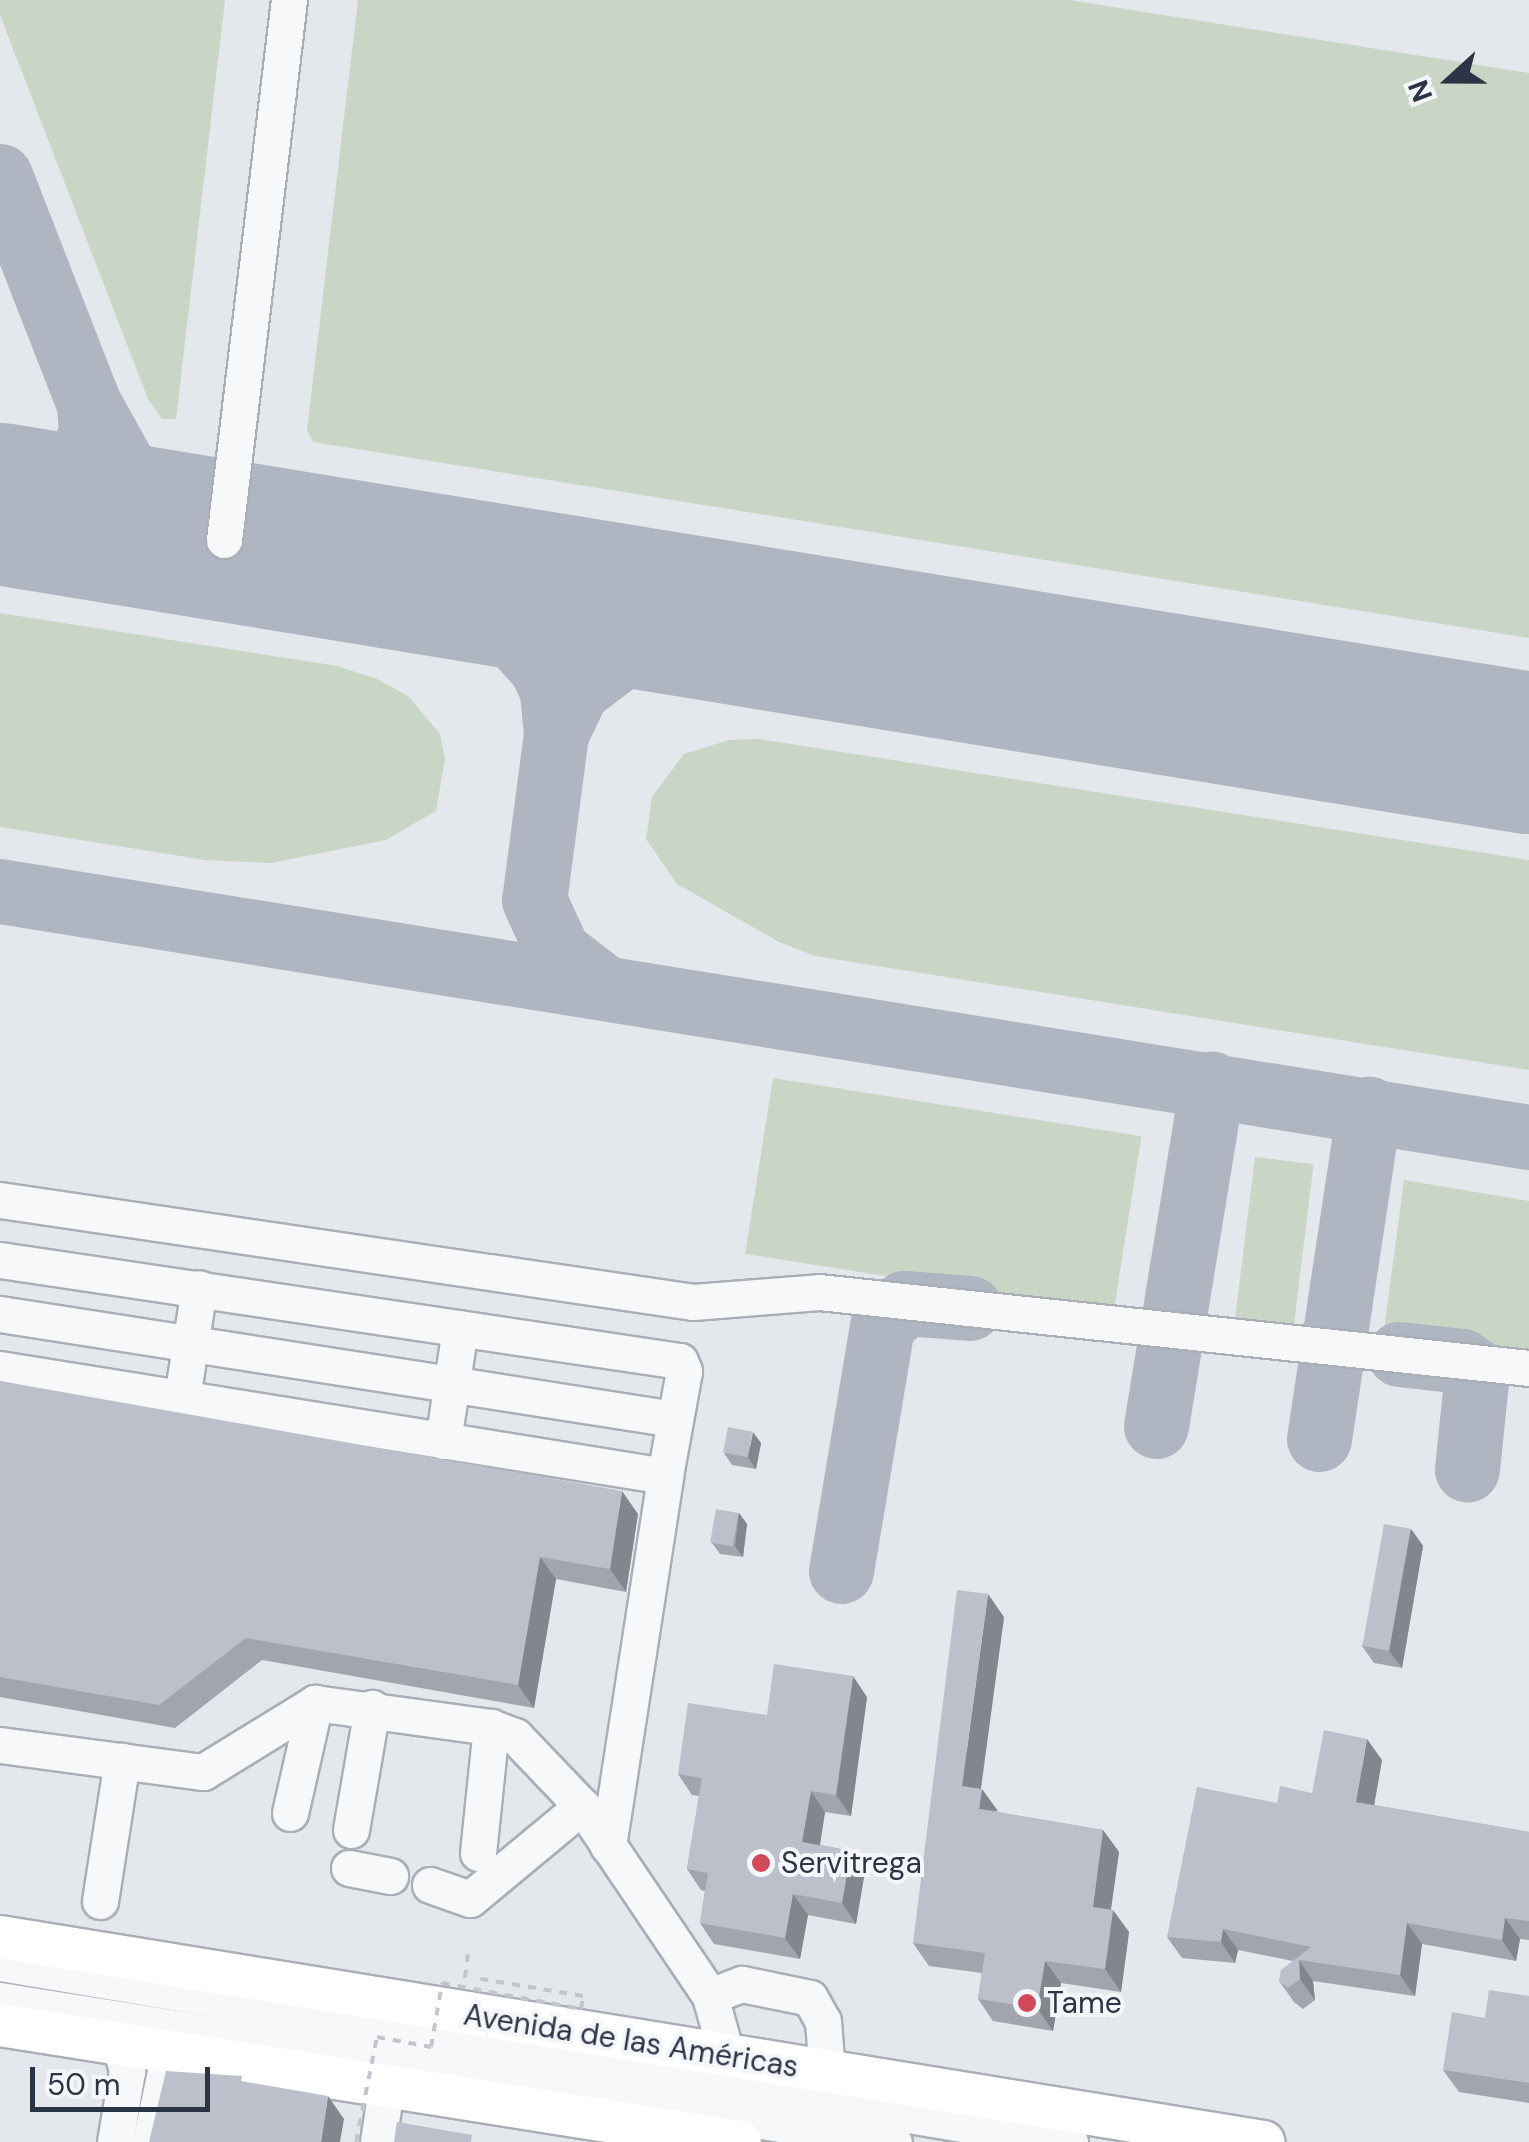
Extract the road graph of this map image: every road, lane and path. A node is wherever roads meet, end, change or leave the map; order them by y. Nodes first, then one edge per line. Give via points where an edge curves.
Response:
1 (289, 0) edge
2 (224, 540) dead end
3 (0, 1200) edge
4 (0, 1260) edge
5 (199, 1288) junction
6 (0, 1314) edge
7 (460, 1328) junction
8 (191, 1343) junction
9 (1529, 1368) edge
10 (0, 1369) edge
11 (452, 1384) junction
12 (182, 1398) junction
13 (674, 1419) junction
14 (444, 1440) junction
15 (665, 1476) junction
16 (315, 1703) junction
17 (372, 1708) junction
18 (491, 1726) junction
19 (0, 1745) edge
20 (122, 1761) junction
21 (582, 1806) junction
22 (290, 1813) dead end
23 (351, 1830) dead end
24 (608, 1846) junction
25 (478, 1854) dead end
26 (349, 1868) dead end
27 (390, 1876) dead end
28 (430, 1884) dead end
29 (100, 1901) dead end
30 (0, 1937) edge
31 (0, 1963) edge
32 (476, 1978) dead end
33 (710, 1996) junction
34 (0, 2000) edge
35 (0, 2025) edge
36 (105, 2039) junction
37 (197, 2053) junction
38 (726, 2057) junction
39 (827, 2073) junction
40 (387, 2082) junction
41 (615, 2131) edge
42 (115, 2142) edge
43 (150, 2142) edge
44 (356, 2142) edge
45 (378, 2142) edge
46 (740, 2142) edge
47 (894, 2142) edge
48 (1070, 2142) edge
49 (1264, 2142) edge

1 - 2 street
3 - 9 street via 693,1302 819,1292
4 - 5 street
5 - 7 street
5 - 8 street
6 - 8 street
7 - 11 street
7 - 13 street via 680,1361 684,1375
8 - 11 street
8 - 12 street
10 - 12 street
11 - 13 street
11 - 14 street
12 - 14 street
13 - 15 street
14 - 15 street
15 - 24 street
16 - 17 street
16 - 20 street via 204,1772
16 - 22 street
17 - 18 street
17 - 23 street
18 - 21 street via 527,1747
18 - 25 street
19 - 20 street
20 - 29 street
21 - 24 street
21 - 28 street via 470,1899
24 - 33 street
26 - 27 street
30 - 38 main road, Avenida de las Américas
31 - 48 street, Avenida de las Américas
32 - 44 path, bridge via 583,1996 581,2009 442,1983 431,2047 376,2037
33 - 38 street
33 - 39 street via 742,1984 810,1998 823,2021
34 - 47 street, Avenida de las Américas
35 - 36 main road
36 - 37 main road
36 - 42 street via 122,2052 127,2071
37 - 40 main road
37 - 43 street via 166,2067
38 - 39 main road, Avenida de las Américas
39 - 49 main road, Avenida de las Américas
40 - 41 main road
40 - 45 street
41 - 46 main road

